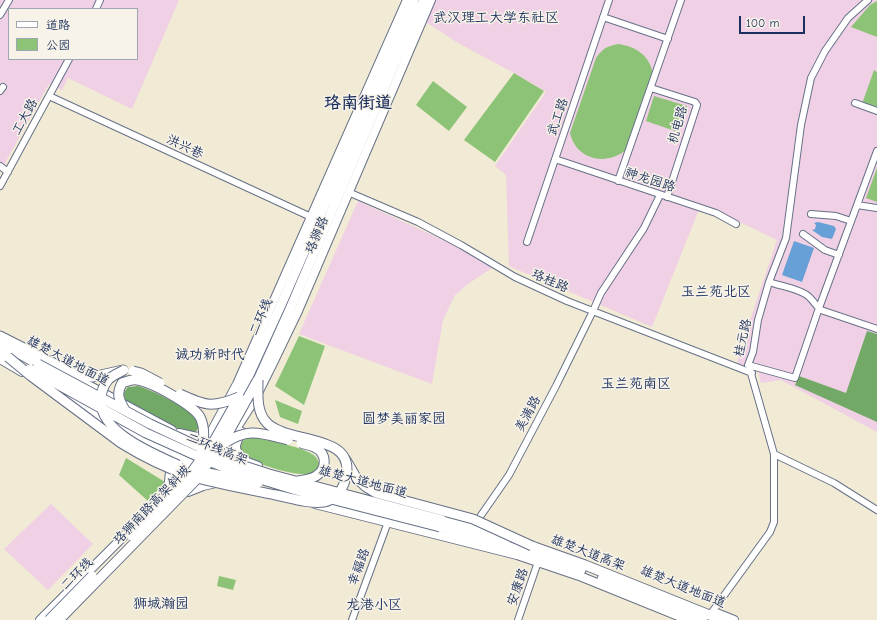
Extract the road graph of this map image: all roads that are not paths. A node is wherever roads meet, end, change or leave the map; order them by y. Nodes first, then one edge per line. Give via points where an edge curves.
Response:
1 (9, 0) edge
2 (407, 0) edge
3 (414, 0) edge
4 (424, 0) edge
5 (431, 0) edge
6 (609, 0) edge
7 (682, 0) edge
8 (868, 0) edge
9 (0, 15) edge
10 (603, 17) junction
11 (668, 39) junction
12 (68, 60) edge
13 (651, 88) junction
14 (50, 96) junction
15 (855, 103) dead end
16 (877, 111) edge
17 (877, 151) edge
18 (555, 159) junction
19 (0, 166) edge
20 (8, 172) junction
21 (618, 181) junction
22 (0, 186) edge
23 (348, 192) junction
24 (664, 196) junction
25 (857, 205) junction
26 (877, 208) edge
27 (811, 214) dead end
28 (311, 217) junction
29 (851, 221) junction
30 (736, 224) dead end
31 (803, 234) dead end
32 (527, 242) dead end
33 (839, 255) junction
34 (770, 282) junction
35 (819, 308) junction
36 (290, 309) joint
37 (594, 311) junction
38 (877, 329) edge
39 (0, 337) edge
40 (0, 342) edge
41 (3, 356) edge
42 (748, 365) junction
43 (124, 370) junction
44 (752, 373) junction
45 (258, 380) junction
46 (239, 397) junction
47 (251, 405) junction
48 (123, 409) junction
49 (214, 429) junction
50 (179, 434) junction
51 (204, 445) junction
52 (156, 447) junction
53 (222, 449) junction
54 (774, 454) junction
55 (346, 460) junction
56 (195, 464) junction
57 (260, 467) junction
58 (207, 471) junction
59 (235, 482) junction
60 (297, 486) junction
61 (168, 492) junction
62 (188, 492) junction
63 (877, 510) edge
64 (388, 522) junction
65 (441, 523) junction
66 (474, 524) junction
67 (532, 546) junction
68 (538, 562) junction
69 (712, 612) junction
70 (40, 620) edge
71 (49, 620) edge
72 (59, 620) edge
73 (64, 620) edge
74 (352, 620) edge
75 (518, 620) edge
76 (688, 620) edge
77 (703, 620) edge
78 (722, 620) edge
79 (734, 620) edge

1 - 9 street
2 - 28 main road, 珞狮路
3 - 46 highway, 二环线
4 - 36 highway, 二环线
5 - 23 main road, 珞狮路
6 - 10 street, 武工路
7 - 11 street
8 - 34 street, 桂元路 via 848,18 825,51 811,78 801,125 787,236
10 - 11 street
10 - 18 street, 武工路
11 - 13 street
12 - 14 street, 工大路
13 - 21 street
13 - 24 street, 机电路 via 695,102 697,105
14 - 20 street, 工大路
14 - 28 street, 洪兴巷
15 - 16 street
17 - 25 street
18 - 21 street, 神龙园路
18 - 32 street, 武工路
19 - 20 street
20 - 22 street, 工大路
21 - 24 street, 神龙园路
23 - 37 street, 珞桂路 via 418,222 515,277
23 - 47 main road, 珞狮路 via 298,310
24 - 30 street, 神龙园路 via 716,213
24 - 37 street, 机电路 via 601,293
25 - 26 street
25 - 29 street
27 - 29 street via 836,216
28 - 49 main road, 珞狮路 via 237,384
29 - 33 street
31 - 33 street via 825,250
33 - 35 street
34 - 35 street via 802,292
34 - 42 street, 桂元路
35 - 38 street
35 - 42 street via 795,378
36 - 45 highway, 珞狮南路高架斜坡
37 - 44 street, 珞桂路
37 - 66 street, 美满路 via 508,475
39 - 43 highway, bridge via 73,373 92,377
39 - 50 main road, 雄楚大道地面道
40 - 48 highway, bridge
41 - 52 main road via 124,431
41 - 55 highway, bridge via 135,452 189,475 300,500 324,502 333,499 344,485
41 - 60 highway, 二环线高架, bridge via 172,445 234,471
42 - 44 street, 桂元路
43 - 46 highway, bridge via 141,373 204,404 223,403
43 - 60 highway, bridge via 109,379 103,388 100,403 105,418 131,442 186,468 215,476
44 - 54 street, 桂元路
45 - 53 highway, 珞狮南路高架斜坡, bridge
45 - 55 highway, bridge via 258,400 266,422 278,431 335,448
46 - 56 highway, 二环线, bridge via 214,441
47 - 53 main road, 珞狮路
47 - 57 main road via 236,450 239,456
48 - 56 highway, bridge via 118,393 122,383 130,380 150,384 188,404 200,417 204,429 203,443
48 - 60 highway, bridge via 210,452
49 - 50 main road via 201,436
49 - 51 main road, 珞狮路
50 - 51 main road, 雄楚大道地面道
51 - 53 main road, 雄楚大道地面道
51 - 56 main road, 珞狮路
52 - 56 main road
52 - 61 main road via 168,462
53 - 57 main road, 雄楚大道地面道
53 - 58 main road, 珞狮路
53 - 60 highway, bridge via 238,435 253,432 316,448 324,459 322,471
53 - 72 highway, 珞狮南路高架斜坡, bridge via 195,481
54 - 63 street via 834,483
54 - 69 street, 桂元路 via 774,522 770,532
55 - 67 highway, bridge via 356,479 376,493 473,519
56 - 58 main road
56 - 61 main road, 珞狮路
56 - 71 highway, 二环线, bridge via 191,473
57 - 66 main road, 雄楚大道地面道
58 - 59 main road
58 - 62 main road, 珞狮路
59 - 62 main road via 210,484
59 - 64 main road
60 - 65 highway, 二环线高架, bridge
61 - 70 main road, 珞狮路
62 - 73 main road, 珞狮路
64 - 68 main road
64 - 74 street, 幸福路
65 - 67 highway, 雄楚大道高架, bridge
65 - 77 highway, 雄楚大道高架 via 583,571
66 - 69 main road, 雄楚大道地面道 via 559,551
67 - 78 highway, 雄楚大道高架
68 - 75 street, 安康路
68 - 76 main road
69 - 79 main road, 雄楚大道地面道

